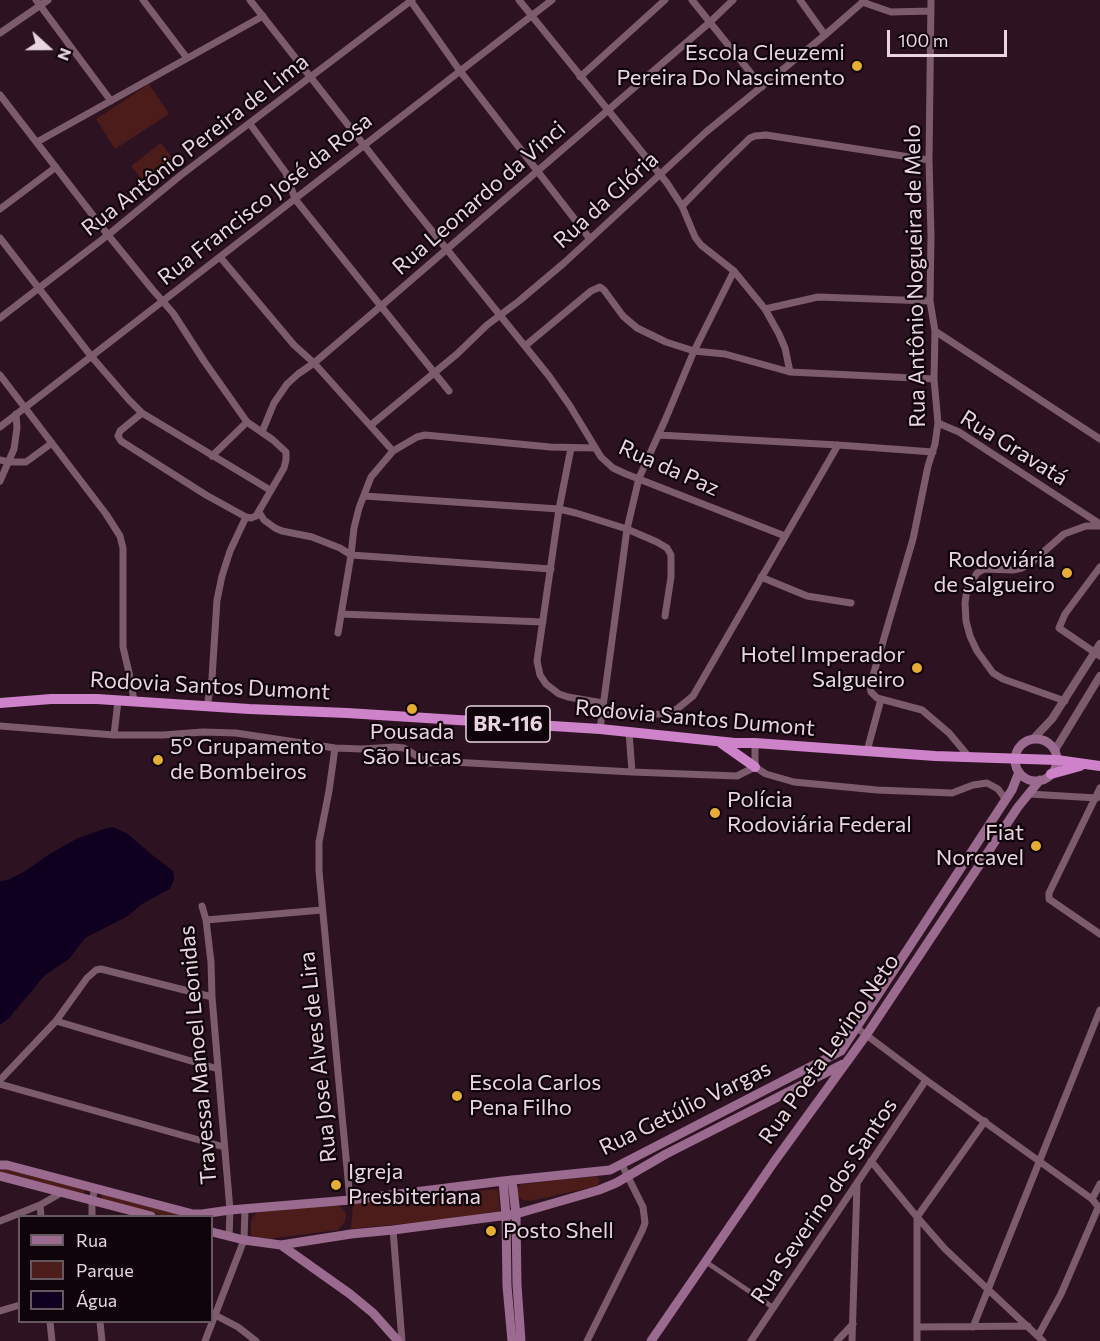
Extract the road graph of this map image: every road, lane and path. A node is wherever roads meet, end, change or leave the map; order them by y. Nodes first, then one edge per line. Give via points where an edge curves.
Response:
1 (48, 0) edge
2 (143, 0) edge
3 (250, 0) edge
4 (411, 0) edge
5 (519, 0) edge
6 (552, 0) edge
7 (665, 0) edge
8 (692, 0) edge
9 (733, 0) edge
10 (800, 0) edge
11 (931, 0) edge
12 (864, 1) edge
13 (38, 3) edge
14 (931, 11) junction
15 (262, 16) junction
16 (531, 16) junction
17 (709, 23) junction
18 (0, 33) edge
19 (825, 35) junction
20 (187, 58) junction
21 (460, 70) junction
22 (580, 76) junction
23 (311, 78) junction
24 (762, 87) junction
25 (0, 95) edge
26 (111, 101) junction
27 (607, 111) junction
28 (249, 124) junction
29 (37, 142) junction
30 (364, 145) junction
31 (929, 159) junction
32 (56, 167) junction
33 (537, 171) junction
34 (660, 176) junction
35 (295, 199) junction
36 (682, 206) junction
37 (0, 209) edge
38 (108, 235) junction
39 (0, 238) edge
40 (590, 238) junction
41 (447, 249) junction
42 (220, 257) junction
43 (734, 271) junction
44 (39, 288) junction
45 (162, 301) junction
46 (930, 301) junction
47 (381, 306) junction
48 (765, 309) junction
49 (500, 316) junction
50 (0, 318) edge
51 (935, 332) junction
52 (525, 346) junction
53 (694, 351) junction
54 (91, 356) junction
55 (314, 363) junction
56 (433, 372) junction
57 (790, 372) junction
58 (0, 375) edge
59 (934, 379) junction
60 (449, 391) dead end
61 (26, 407) junction
62 (142, 413) junction
63 (16, 414) junction
64 (247, 422) junction
65 (938, 423) junction
66 (371, 425) junction
67 (0, 427) edge
68 (262, 432) junction
69 (659, 435) junction
70 (1100, 440) edge
71 (52, 443) junction
72 (838, 445) junction
73 (571, 448) junction
74 (595, 448) junction
75 (393, 451) junction
76 (933, 452) junction
77 (212, 456) junction
78 (0, 460) edge
79 (9, 462) junction
80 (639, 478) junction
81 (0, 481) edge
82 (270, 490) junction
83 (364, 496) junction
84 (559, 509) junction
85 (259, 512) junction
86 (247, 518) junction
87 (1100, 525) edge
88 (627, 528) junction
89 (785, 536) junction
90 (351, 555) junction
91 (1100, 567) edge
92 (551, 569) junction
93 (761, 577) junction
94 (851, 603) dead end
95 (341, 614) junction
96 (665, 616) dead end
97 (543, 622) junction
98 (338, 633) dead end
99 (1098, 650) edge
100 (1100, 676) edge
101 (881, 699) junction
102 (2, 701) edge
103 (118, 701) junction
104 (1065, 701) junction
105 (134, 702) junction
106 (603, 703) junction
107 (207, 707) junction
108 (602, 715) junction
109 (0, 726) edge
110 (600, 729) junction
111 (629, 732) junction
112 (114, 735) junction
113 (1034, 739) junction
114 (718, 741) junction
115 (755, 743) junction
116 (335, 748) junction
117 (867, 751) junction
118 (1056, 754) junction
119 (970, 758) junction
120 (1015, 758) junction
121 (1087, 764) junction
122 (1100, 766) edge
123 (755, 767) junction
124 (632, 772) junction
125 (1019, 772) junction
126 (1052, 774) junction
127 (1040, 780) junction
128 (1100, 788) edge
129 (1029, 794) junction
130 (1098, 798) edge
131 (1006, 800) junction
132 (201, 906) dead end
133 (322, 910) junction
134 (206, 920) junction
135 (1100, 934) edge
136 (212, 997) junction
137 (1100, 1010) edge
138 (56, 1021) junction
139 (857, 1028) junction
140 (867, 1034) junction
141 (847, 1062) junction
142 (218, 1069) junction
143 (926, 1080) junction
144 (0, 1082) edge
145 (985, 1120) junction
146 (684, 1132) junction
147 (689, 1143) junction
148 (663, 1144) junction
149 (224, 1147) junction
150 (666, 1154) junction
151 (1039, 1160) junction
152 (871, 1161) junction
153 (0, 1164) edge
154 (622, 1165) junction
155 (628, 1175) junction
156 (0, 1176) edge
157 (507, 1180) junction
158 (858, 1181) junction
159 (1100, 1184) edge
160 (95, 1188) junction
161 (61, 1193) junction
162 (1092, 1199) junction
163 (350, 1200) junction
164 (92, 1201) junction
165 (40, 1205) junction
166 (245, 1209) junction
167 (1099, 1209) edge
168 (230, 1210) junction
169 (40, 1215) edge
170 (92, 1215) edge
171 (148, 1215) edge
172 (511, 1215) junction
173 (916, 1217) junction
174 (0, 1221) edge
175 (393, 1230) junction
176 (213, 1232) edge
177 (229, 1237) junction
178 (244, 1240) junction
179 (281, 1245) junction
180 (706, 1262) junction
181 (512, 1286) junction
182 (988, 1290) junction
183 (18, 1306) edge
184 (774, 1308) junction
185 (0, 1311) edge
186 (214, 1314) edge
187 (50, 1323) edge
188 (100, 1323) edge
189 (211, 1323) edge
190 (853, 1324) junction
191 (1028, 1326) junction
192 (917, 1327) junction
193 (973, 1327) junction
194 (1040, 1338) edge
195 (52, 1341) edge
196 (102, 1341) edge
197 (205, 1341) edge
198 (256, 1341) edge
199 (400, 1341) edge
200 (512, 1341) edge
201 (521, 1341) edge
202 (586, 1341) edge
203 (651, 1341) edge
204 (751, 1341) edge
205 (837, 1341) edge
206 (852, 1341) edge
207 (917, 1341) edge

1 - 13 street
2 - 20 street
3 - 15 street, Rua da Paz
4 - 21 street
4 - 23 street, Rua Antônio Pereira de Lima
5 - 16 street
6 - 16 street, Rua Francisco José da Rosa
7 - 22 street
8 - 17 street
9 - 17 street, Rua Leonardo da Vinci
10 - 19 street
11 - 14 street, Rua Antônio Nogueira de Melo
12 - 14 street via 891,12
12 - 19 street, Rua da Glória
13 - 18 street
13 - 26 street
14 - 31 street, Rua Antônio Nogueira de Melo
15 - 20 street
15 - 23 street, Rua da Paz
16 - 21 street, Rua Francisco José da Rosa
16 - 22 street
17 - 24 street
17 - 27 street, Rua Leonardo da Vinci
19 - 24 street, Rua da Glória
20 - 26 street
21 - 30 street, Rua Francisco José da Rosa
21 - 33 street
22 - 27 street
23 - 28 street, Rua Antônio Pereira de Lima
23 - 30 street, Rua da Paz
24 - 34 street, Rua da Glória
25 - 29 street
26 - 29 street
27 - 33 street, Rua Leonardo da Vinci
27 - 34 street
28 - 35 street via 286,173
28 - 38 street, Rua Antônio Pereira de Lima
29 - 32 street
30 - 35 street, Rua Francisco José da Rosa
30 - 41 street, Rua da Paz
31 - 36 street via 755,136
31 - 46 street, Rua Antônio Nogueira de Melo
32 - 37 street
32 - 38 street
33 - 40 street
33 - 41 street, Rua Leonardo da Vinci
34 - 36 street
34 - 40 street, Rua da Glória
35 - 42 street, Rua Francisco José da Rosa
35 - 47 street
36 - 43 street via 701,245
38 - 44 street, Rua Antônio Pereira de Lima
38 - 45 street
39 - 44 street
40 - 49 street, Rua da Glória
41 - 47 street, Rua Leonardo da Vinci
41 - 49 street, Rua da Paz
42 - 45 street, Rua Francisco José da Rosa
42 - 55 street via 294,345
43 - 48 street
43 - 53 street
44 - 50 street, Rua Antônio Pereira de Lima
44 - 54 street
45 - 54 street, Rua Francisco José da Rosa
45 - 64 street
46 - 48 street via 818,297
46 - 51 street, Rua Antônio Nogueira de Melo
47 - 55 street, Rua Leonardo da Vinci
47 - 56 street
48 - 57 street via 785,348
49 - 52 street, Rua da Paz
49 - 56 street, Rua da Glória
51 - 59 street, Rua Antônio Nogueira de Melo
51 - 70 street
52 - 53 street via 600,287 622,316 637,328
52 - 74 street, Rua da Paz via 549,375
53 - 57 street via 725,354
53 - 69 street
54 - 61 street, Rua Francisco José da Rosa
54 - 62 street
55 - 66 street
55 - 68 street, Rua Leonardo da Vinci via 287,384
56 - 60 street
56 - 66 street, Rua da Glória
57 - 59 street
58 - 61 street
59 - 65 street, Rua Antônio Nogueira de Melo
61 - 63 street, Rua Francisco José da Rosa
61 - 71 street
62 - 77 street
62 - 86 street via 120,431 121,441
63 - 67 street, Rua Francisco José da Rosa
63 - 79 street via 16,438
64 - 68 street
64 - 77 street
65 - 76 street, Rua Antônio Nogueira de Melo
65 - 87 street, Rua Gravatá via 959,432
66 - 75 street
68 - 82 street via 282,447 287,456
69 - 72 street
69 - 80 street
71 - 79 street via 29,460
71 - 105 street via 106,514 121,541 123,647
72 - 76 street
72 - 89 street
73 - 74 street
73 - 75 street via 425,435
73 - 84 street
74 - 80 street, Rua da Paz via 613,468
75 - 83 street via 371,477
76 - 101 street, Rua Antônio Nogueira de Melo via 913,539 870,686 873,695
77 - 82 street
78 - 79 street
79 - 81 street
80 - 88 street
80 - 89 street, Rua da Paz
82 - 85 street
83 - 84 street
83 - 90 street
84 - 88 street
84 - 92 street
85 - 86 street via 255,518
85 - 90 street via 275,528 312,537
86 - 107 street via 222,576
87 - 104 street via 1064,534 1022,568 984,569 967,589 966,621 970,636 993,673
88 - 96 street via 667,548 671,555
88 - 106 street
89 - 93 street
90 - 92 street
90 - 95 street
91 - 99 street via 1059,628
92 - 97 street
93 - 94 street via 807,597
93 - 108 street via 699,688 684,705 662,714
95 - 97 street
95 - 98 street
97 - 106 street via 537,661 546,684 559,694
99 - 104 street
100 - 118 street
101 - 117 street
101 - 119 street via 922,710
102 - 103 highway, Rodovia Santos Dumont / BR-116
103 - 105 highway, Rodovia Santos Dumont / BR-116
103 - 112 street
104 - 113 street
105 - 107 highway, Rodovia Santos Dumont / BR-116
106 - 108 street
107 - 110 highway, Rodovia Santos Dumont / BR-116
108 - 110 street
109 - 112 street
110 - 111 highway, Rodovia Santos Dumont / BR-116
111 - 114 highway, Rodovia Santos Dumont / BR-116
111 - 124 street
112 - 116 street via 236,733
113 - 118 main road via 1046,741
113 - 120 main road via 1020,746
114 - 115 highway, Rodovia Santos Dumont / BR-116
114 - 123 highway
115 - 117 highway, Rodovia Santos Dumont / BR-116
115 - 123 street
116 - 124 street via 400,747 428,764
116 - 133 street, Rua Jose Alves de Lira via 319,842
117 - 119 highway, Rodovia Santos Dumont / BR-116
118 - 120 highway, Rodovia Santos Dumont / BR-116
118 - 121 highway, Rodovia Santos Dumont
118 - 126 main road
119 - 120 highway, Rodovia Santos Dumont / BR-116
120 - 125 main road
121 - 122 highway
121 - 126 highway
123 - 124 street via 737,776
123 - 131 street via 794,782 877,790 952,793 987,783
125 - 127 main road via 1028,779
125 - 131 main road, Rua Getúlio Vargas
126 - 127 main road
127 - 129 main road, Rua Poeta Levino Neto
128 - 130 street
129 - 130 street
129 - 140 main road, Rua Poeta Levino Neto
130 - 135 street via 1049,898
131 - 139 main road, Rua Getúlio Vargas
132 - 134 street, Travessa Manoel Leonidas
133 - 134 street
133 - 163 street, Rua Jose Alves de Lira
134 - 136 street, Travessa Manoel Leonidas
136 - 138 street via 101,969 87,978
136 - 142 street, Travessa Manoel Leonidas
137 - 151 street
138 - 142 street
138 - 144 street
139 - 140 street
139 - 146 main road, Rua Getúlio Vargas via 841,1051
140 - 141 main road, Rua Poeta Levino Neto
140 - 143 street
141 - 147 main road, Rua Getúlio Vargas
141 - 180 main road, Rua Poeta Levino Neto
142 - 149 street, Travessa Manoel Leonidas
143 - 145 street
143 - 152 street, Rua Severino dos Santos
144 - 149 street
145 - 151 street
145 - 173 street
146 - 147 main road
146 - 148 main road, Rua Getúlio Vargas
147 - 150 main road, Rua Getúlio Vargas
148 - 150 main road
148 - 154 main road, Rua Getúlio Vargas
149 - 168 street, Travessa Manoel Leonidas
150 - 155 main road, Rua Getúlio Vargas
151 - 162 street
151 - 182 street
152 - 158 street, Rua Severino dos Santos
152 - 173 street
153 - 160 main road, Rua Getúlio Vargas
154 - 155 street
154 - 157 main road, Rua Getúlio Vargas via 610,1170
155 - 172 main road, Rua Getúlio Vargas via 599,1190
155 - 202 street via 643,1207 645,1223
156 - 161 main road
157 - 163 main road, Rua Getúlio Vargas
157 - 172 main road
158 - 184 street, Rua Severino dos Santos
158 - 190 street
159 - 162 street
160 - 164 street
160 - 168 main road, Rua Getúlio Vargas via 197,1214
161 - 164 main road
161 - 165 street
162 - 167 street
163 - 166 main road, Rua Getúlio Vargas
164 - 170 street
164 - 171 main road
165 - 169 street
165 - 174 street
166 - 168 main road, Rua Getúlio Vargas
166 - 178 street
167 - 194 street
168 - 177 street, Travessa Manoel Leonidas
172 - 175 main road, Rua Getúlio Vargas
172 - 181 main road
173 - 182 street
173 - 192 street
175 - 179 main road, Rua Getúlio Vargas
175 - 199 street
176 - 177 main road, Rua Getúlio Vargas
177 - 178 main road, Rua Getúlio Vargas
178 - 179 main road, Rua Getúlio Vargas
178 - 186 street
179 - 199 main road via 350,1294
180 - 184 street
180 - 203 main road, Rua Poeta Levino Neto
181 - 200 main road
181 - 201 main road
182 - 191 street
182 - 193 street
183 - 185 street
184 - 204 street, Rua Severino dos Santos
186 - 198 street
187 - 195 street
188 - 196 street
189 - 197 street
190 - 205 street
190 - 206 street
191 - 193 street
191 - 194 street
192 - 193 street
192 - 207 street

